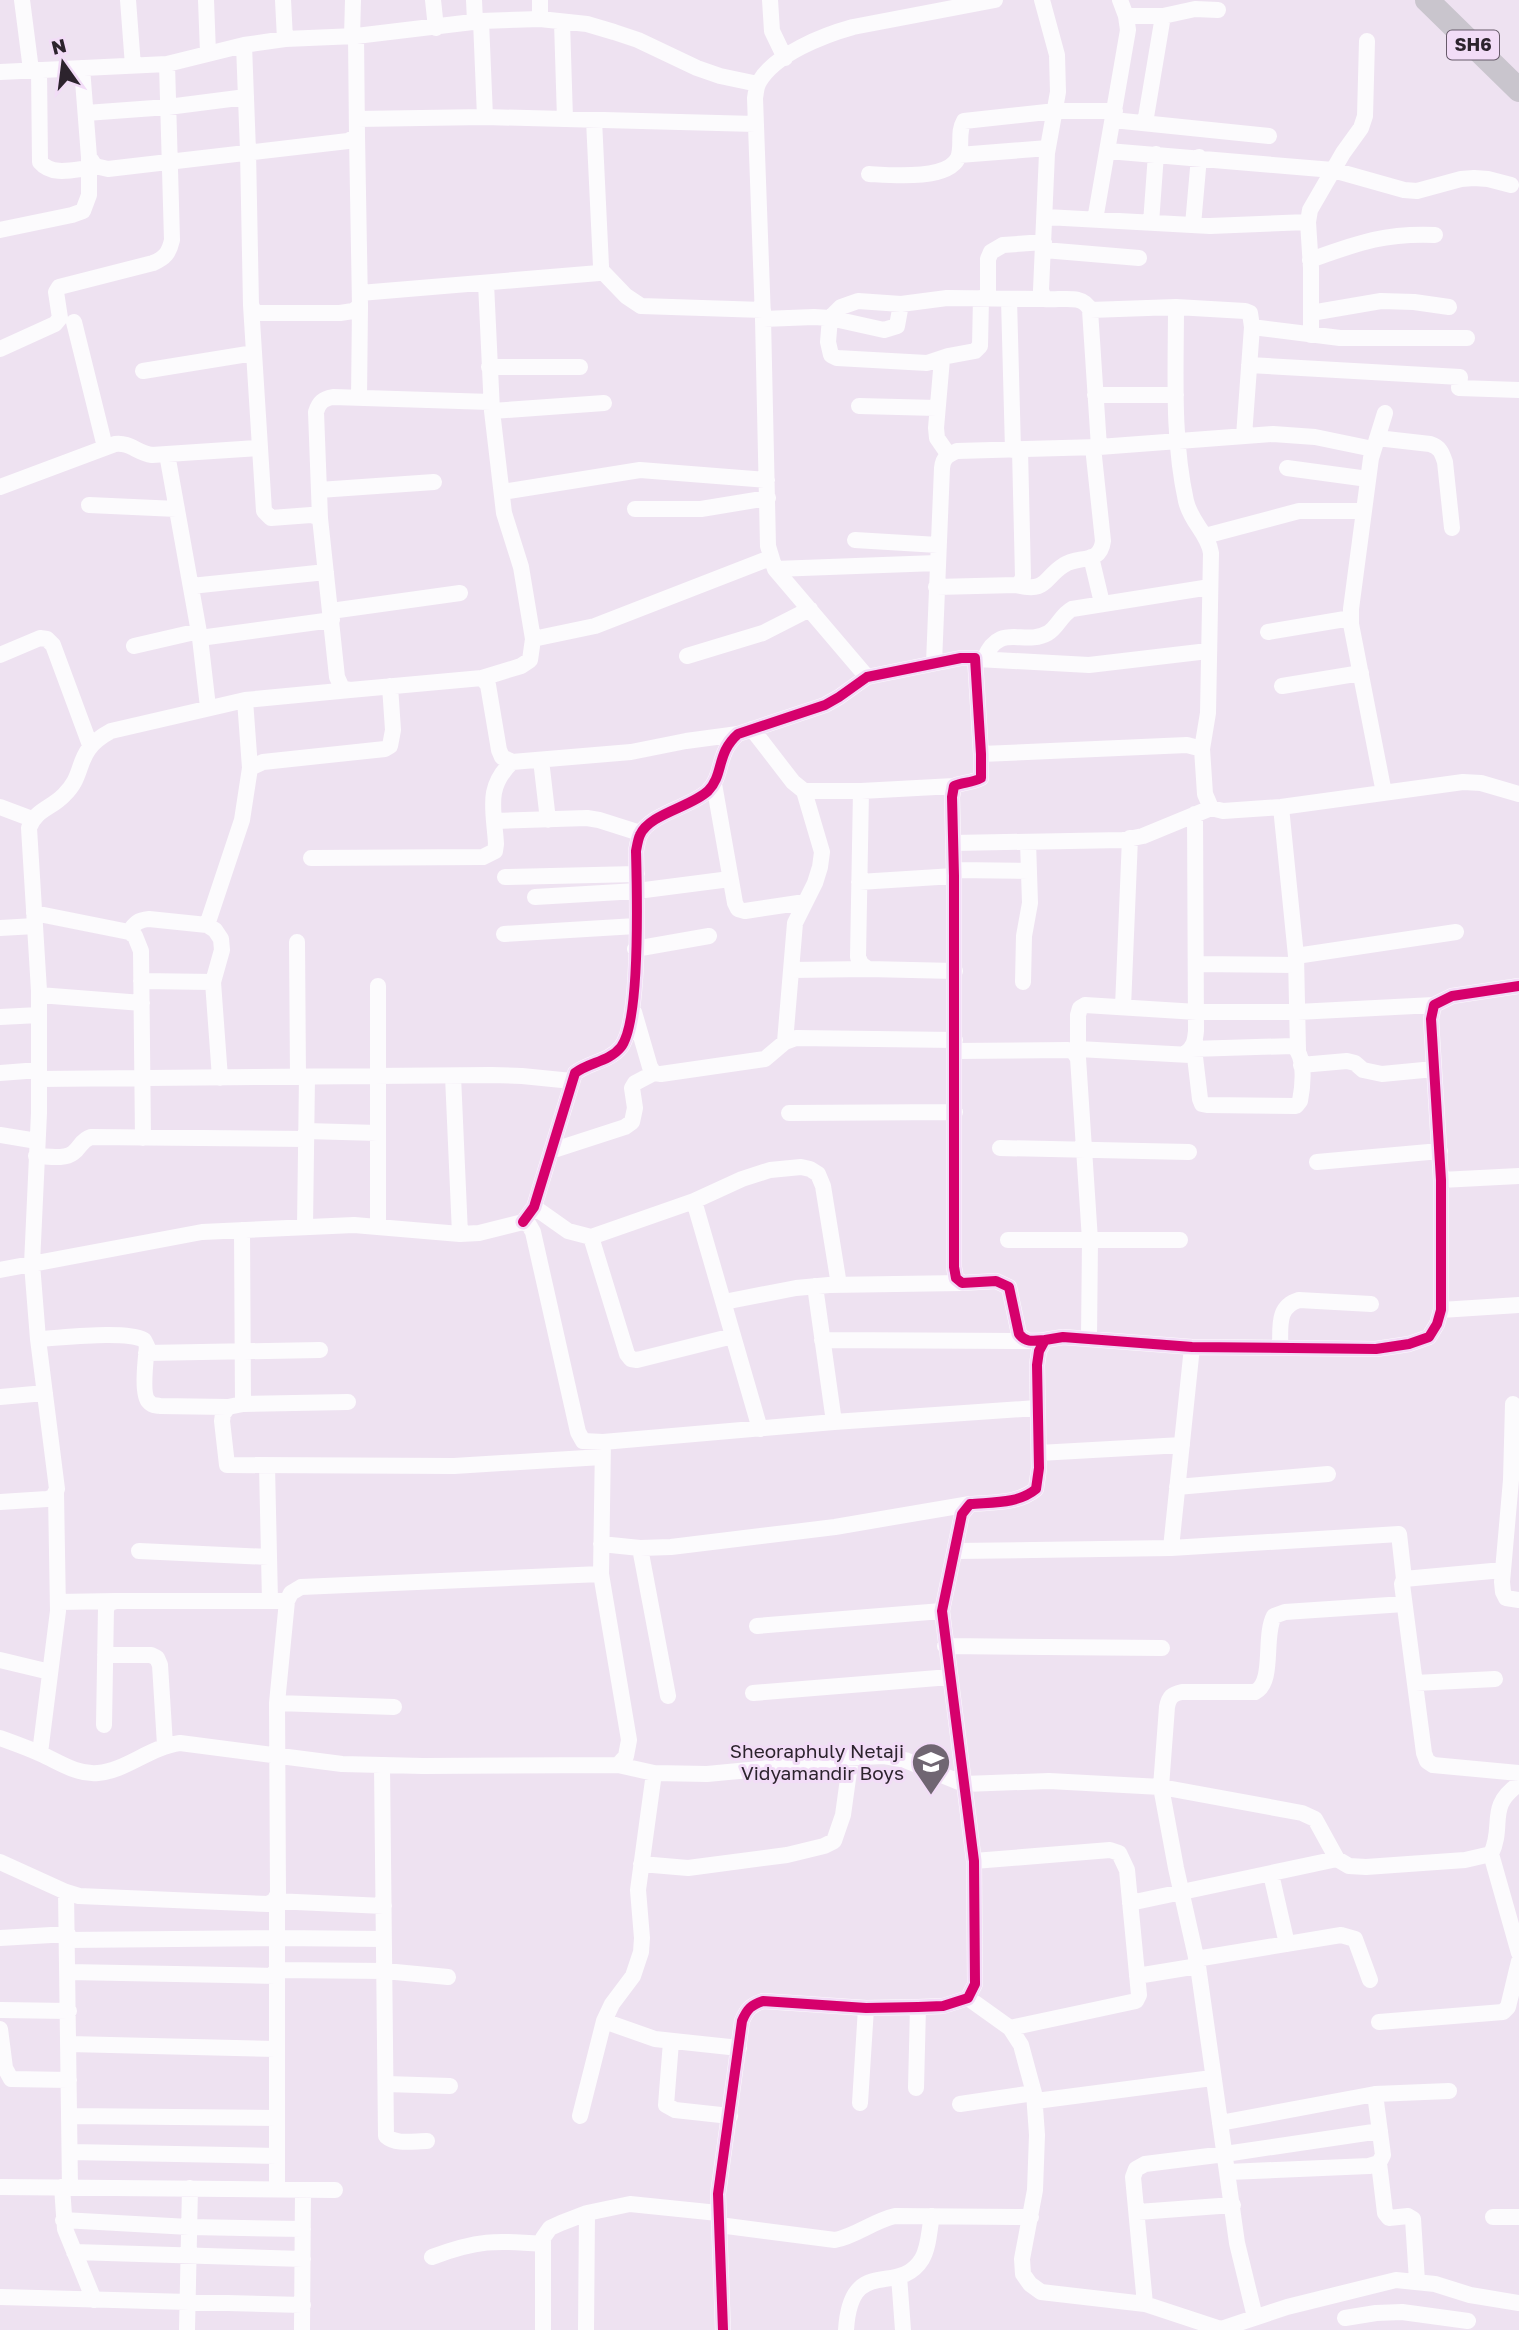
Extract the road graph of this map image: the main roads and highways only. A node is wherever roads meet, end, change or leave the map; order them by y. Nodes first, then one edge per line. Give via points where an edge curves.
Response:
1 (1426, 0) edge
2 (1519, 90) edge

1 - 2 main road, SH6

